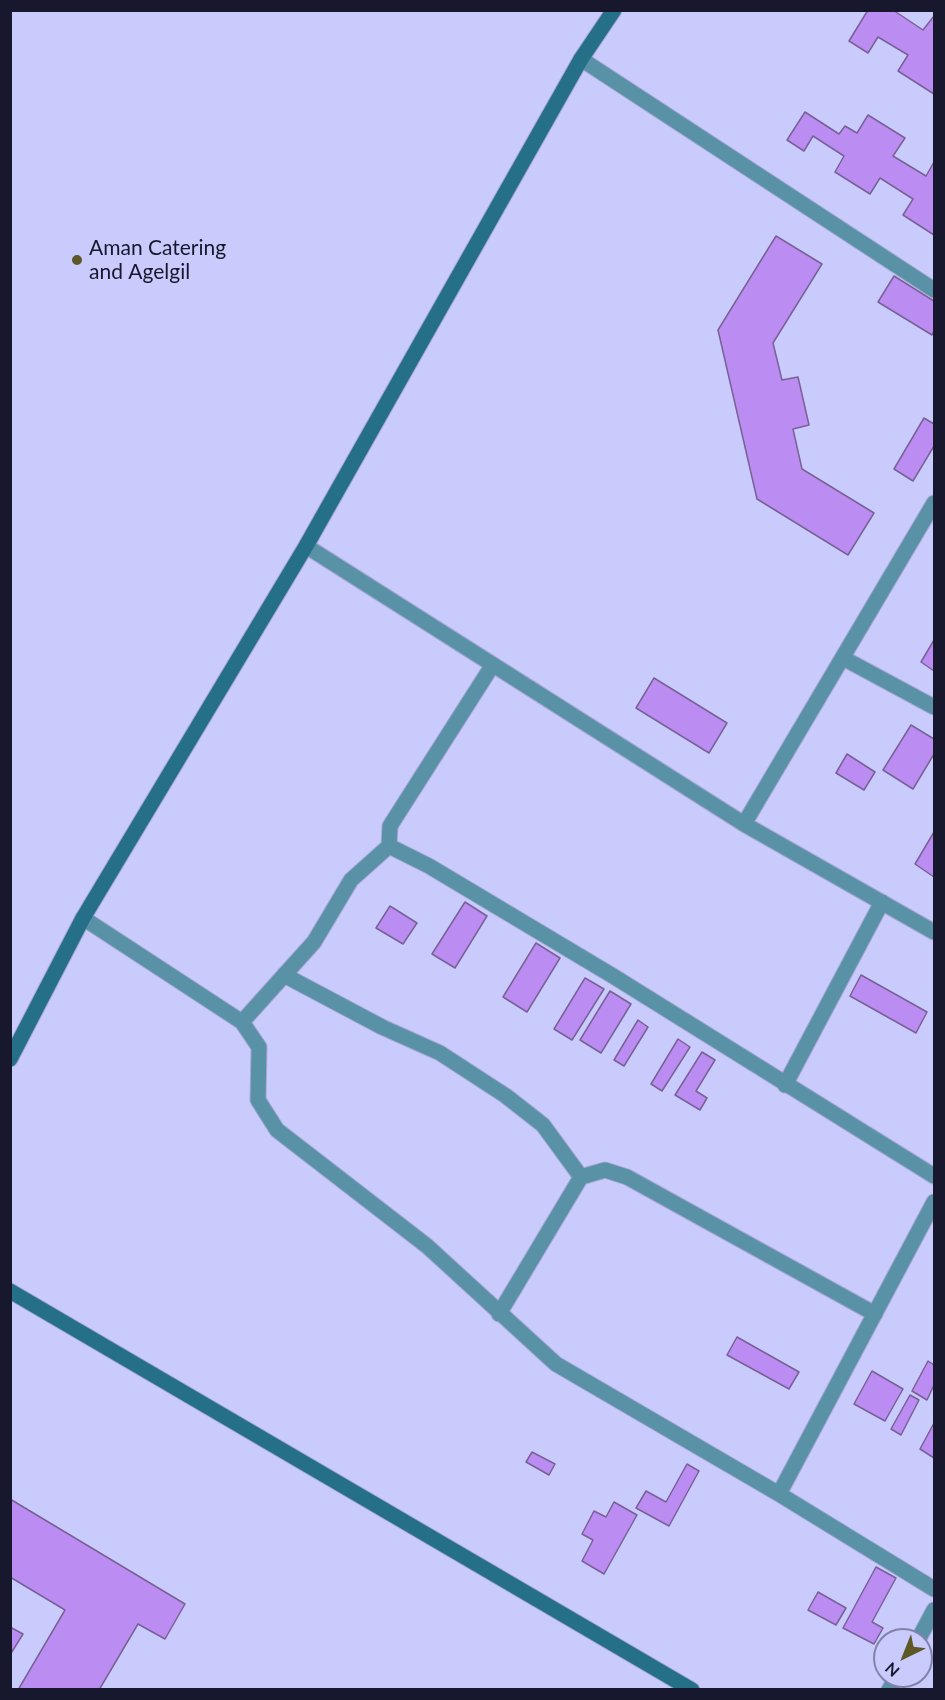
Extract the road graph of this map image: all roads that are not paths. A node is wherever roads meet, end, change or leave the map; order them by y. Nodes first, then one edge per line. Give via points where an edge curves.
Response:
1 (614, 10) edge
2 (581, 59) junction
3 (934, 290) edge
4 (934, 503) edge
5 (306, 546) junction
6 (843, 658) junction
7 (492, 666) junction
8 (934, 707) edge
9 (744, 824) junction
10 (389, 846) junction
11 (882, 903) junction
12 (83, 918) junction
13 (934, 932) edge
14 (284, 975) junction
15 (242, 1022) junction
16 (10, 1059) edge
17 (785, 1085) junction
18 (934, 1176) edge
19 (581, 1177) junction
20 (934, 1202) edge
21 (10, 1291) edge
22 (499, 1314) junction
23 (876, 1314) junction
24 (779, 1494) junction
25 (934, 1589) edge
26 (934, 1610) edge
27 (924, 1628) edge
28 (692, 1689) edge

1 - 2 street
2 - 3 street
2 - 5 street
4 - 6 street
5 - 7 street
5 - 12 street
6 - 8 street
6 - 9 street
7 - 9 street
7 - 10 street via 390,826
9 - 11 street
10 - 14 street via 351,880 314,942
10 - 17 street via 613,976
11 - 13 street
11 - 17 street
12 - 15 street
12 - 16 street
14 - 15 street
14 - 19 street via 440,1053 506,1096 543,1125
15 - 22 street via 259,1047 258,1100 277,1130 427,1246
17 - 18 street
19 - 22 street
19 - 23 street via 605,1170 627,1177
20 - 23 street
21 - 28 street
22 - 24 street via 556,1364
23 - 24 street
24 - 25 street
26 - 27 street

